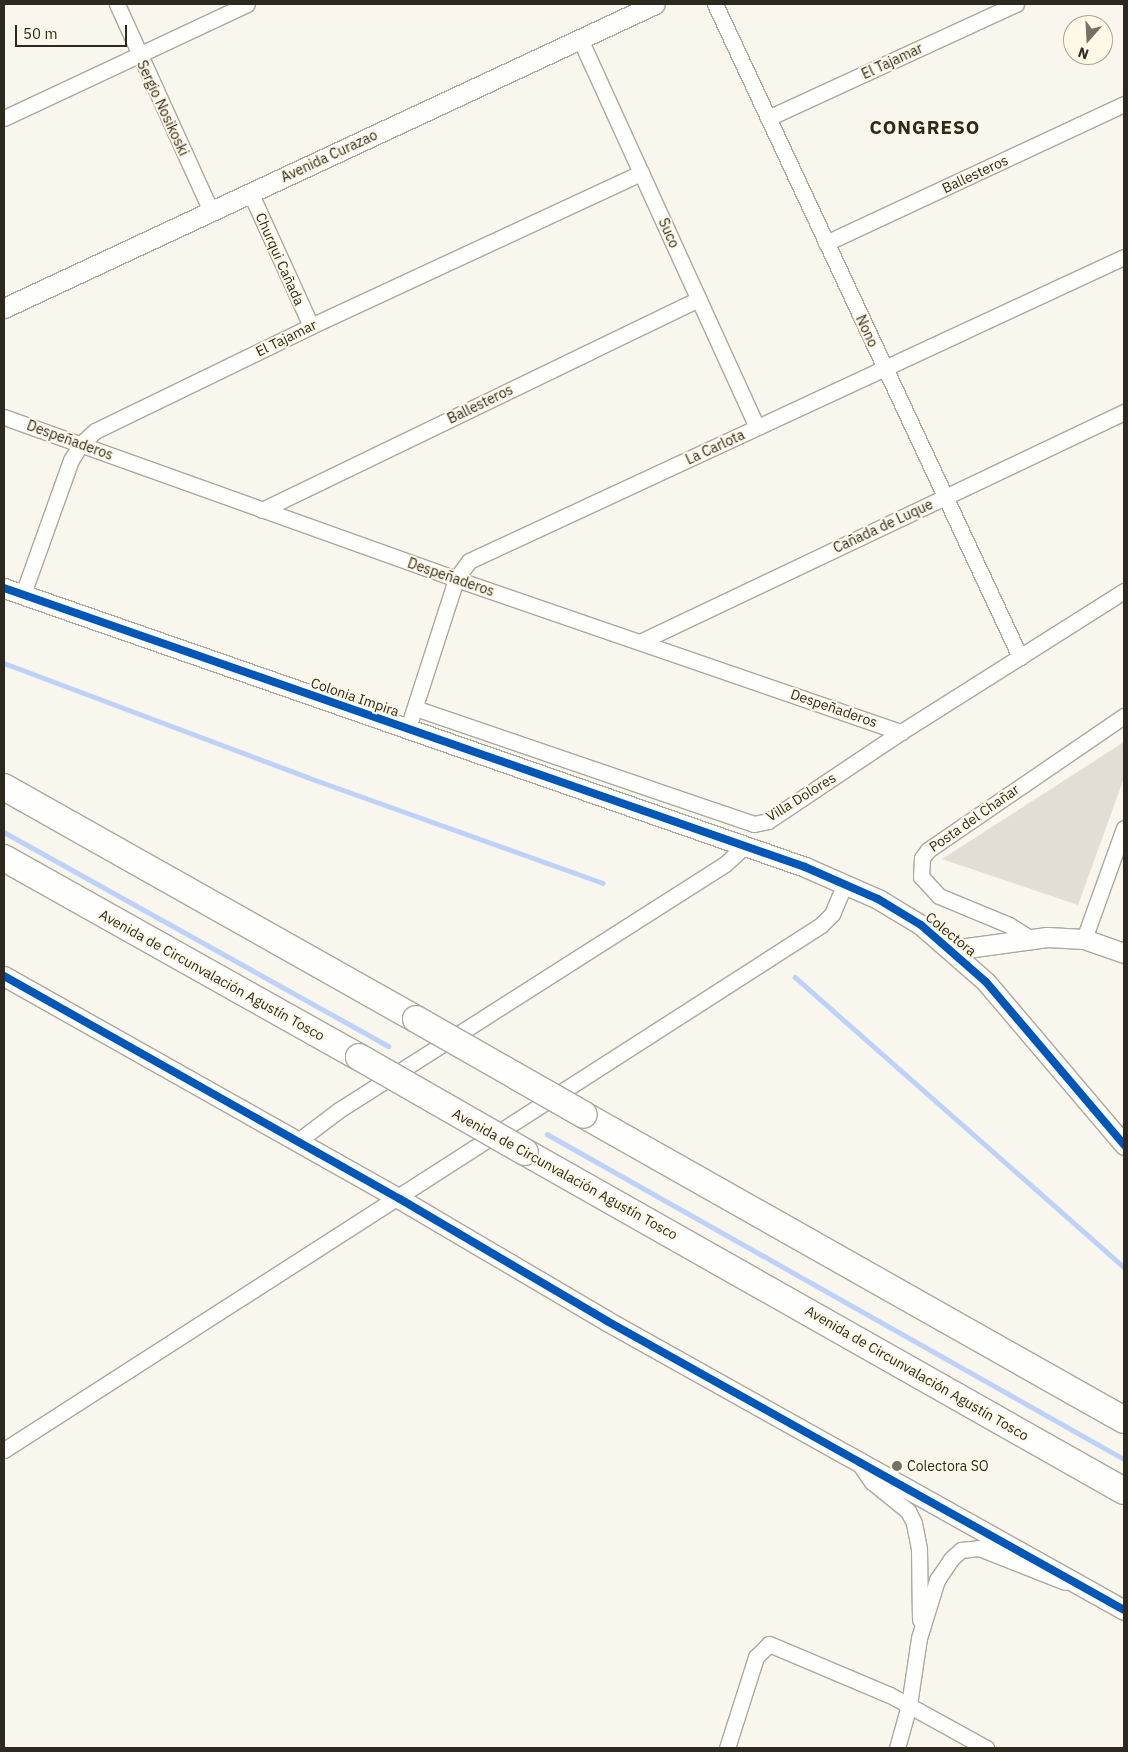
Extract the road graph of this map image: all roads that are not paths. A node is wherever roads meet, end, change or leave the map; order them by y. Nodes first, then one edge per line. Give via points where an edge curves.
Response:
1 (117, 4) edge
2 (247, 4) edge
3 (655, 4) edge
4 (715, 4) edge
5 (1016, 4) edge
6 (627, 10) edge
7 (580, 39) junction
8 (139, 54) junction
9 (1124, 104) edge
10 (4, 118) edge
11 (768, 118) junction
12 (641, 173) junction
13 (250, 192) junction
14 (211, 211) junction
15 (826, 243) junction
16 (1124, 257) edge
17 (699, 299) junction
18 (4, 308) edge
19 (310, 326) junction
20 (884, 368) junction
21 (1124, 412) edge
22 (4, 417) edge
23 (757, 427) junction
24 (81, 444) junction
25 (945, 497) junction
26 (262, 510) junction
27 (456, 579) junction
28 (4, 588) edge
29 (1124, 591) edge
30 (23, 594) junction
31 (642, 641) junction
32 (1020, 657) junction
33 (415, 708) junction
34 (1121, 720) edge
35 (408, 728) junction
36 (901, 732) junction
37 (4, 788) edge
38 (1124, 828) edge
39 (698, 832) joint
40 (744, 847) junction
41 (4, 858) edge
42 (845, 883) junction
43 (1030, 938) junction
44 (1084, 938) junction
45 (952, 950) junction
46 (1124, 953) edge
47 (4, 976) edge
48 (298, 1141) junction
49 (1124, 1145) edge
50 (400, 1199) junction
51 (1030, 1367) junction
52 (1124, 1409) edge
53 (1124, 1420) edge
54 (4, 1450) edge
55 (854, 1457) junction
56 (1124, 1491) edge
57 (917, 1492) junction
58 (908, 1511) junction
59 (984, 1541) junction
60 (1124, 1610) edge
61 (920, 1638) junction
62 (909, 1706) junction
63 (727, 1748) edge
64 (897, 1748) edge
65 (986, 1748) edge

1 - 8 street, Sergio Nosikoski
2 - 8 street
3 - 6 street, Avenida Curazao
4 - 11 street, Nono
5 - 11 street, El Tajamar
6 - 7 street, Avenida Curazao
7 - 12 street, Suco
7 - 13 street, Avenida Curazao
8 - 10 street
8 - 14 street, Sergio Nosikoski
9 - 15 street, Ballesteros
11 - 15 street, Nono
12 - 17 street, Suco
12 - 19 street, El Tajamar
13 - 14 street, Avenida Curazao
13 - 19 street, Churqui Cañada
14 - 18 street, Avenida Curazao
15 - 20 street, Nono
16 - 20 street, La Carlota
17 - 23 street, Suco
17 - 26 street, Ballesteros
19 - 24 street, El Tajamar via 95,432
20 - 23 street, La Carlota
20 - 25 street, Nono
21 - 25 street, Cañada de Luque
22 - 24 street, Despeñaderos
23 - 27 street, La Carlota via 469,561
24 - 26 street, Despeñaderos
24 - 30 street, El Tajamar via 71,460
25 - 31 street, Cañada de Luque
25 - 32 street, Nono
26 - 27 street, Despeñaderos
27 - 31 street, Despeñaderos
27 - 33 street, La Carlota
28 - 30 street, Colonia Impira
29 - 32 street, Villa Dolores
30 - 35 street, Colonia Impira
31 - 36 street, Despeñaderos
32 - 36 street, Villa Dolores
33 - 35 street, La Carlota
33 - 36 street, Villa Dolores via 754,824 768,821
34 - 43 street, Posta del Chañar via 928,850 922,858 922,877 939,896 1009,925
35 - 39 street, Colonia Impira
37 - 51 highway, bridge
38 - 44 street
39 - 40 street, Colectora
40 - 42 street, Colectora
40 - 48 street via 725,864 339,1110
41 - 56 highway, Avenida de Circunvalación Agustín Tosco, bridge
42 - 45 street, Colectora via 899,910
42 - 50 street via 832,914 821,925
43 - 44 street
43 - 45 street
44 - 46 street
45 - 49 street, Colectora via 986,982
47 - 48 street
48 - 50 street
50 - 54 street via 208,1317
50 - 55 street via 607,1321
51 - 52 highway
51 - 53 highway
55 - 57 street
55 - 58 street via 872,1482
57 - 58 street
57 - 59 street
58 - 61 street via 917,1532 919,1548
59 - 60 street via 1081,1586
59 - 61 street via 961,1550 943,1569 936,1580
61 - 62 street
62 - 63 street via 770,1644 756,1657
62 - 64 street
62 - 65 street

